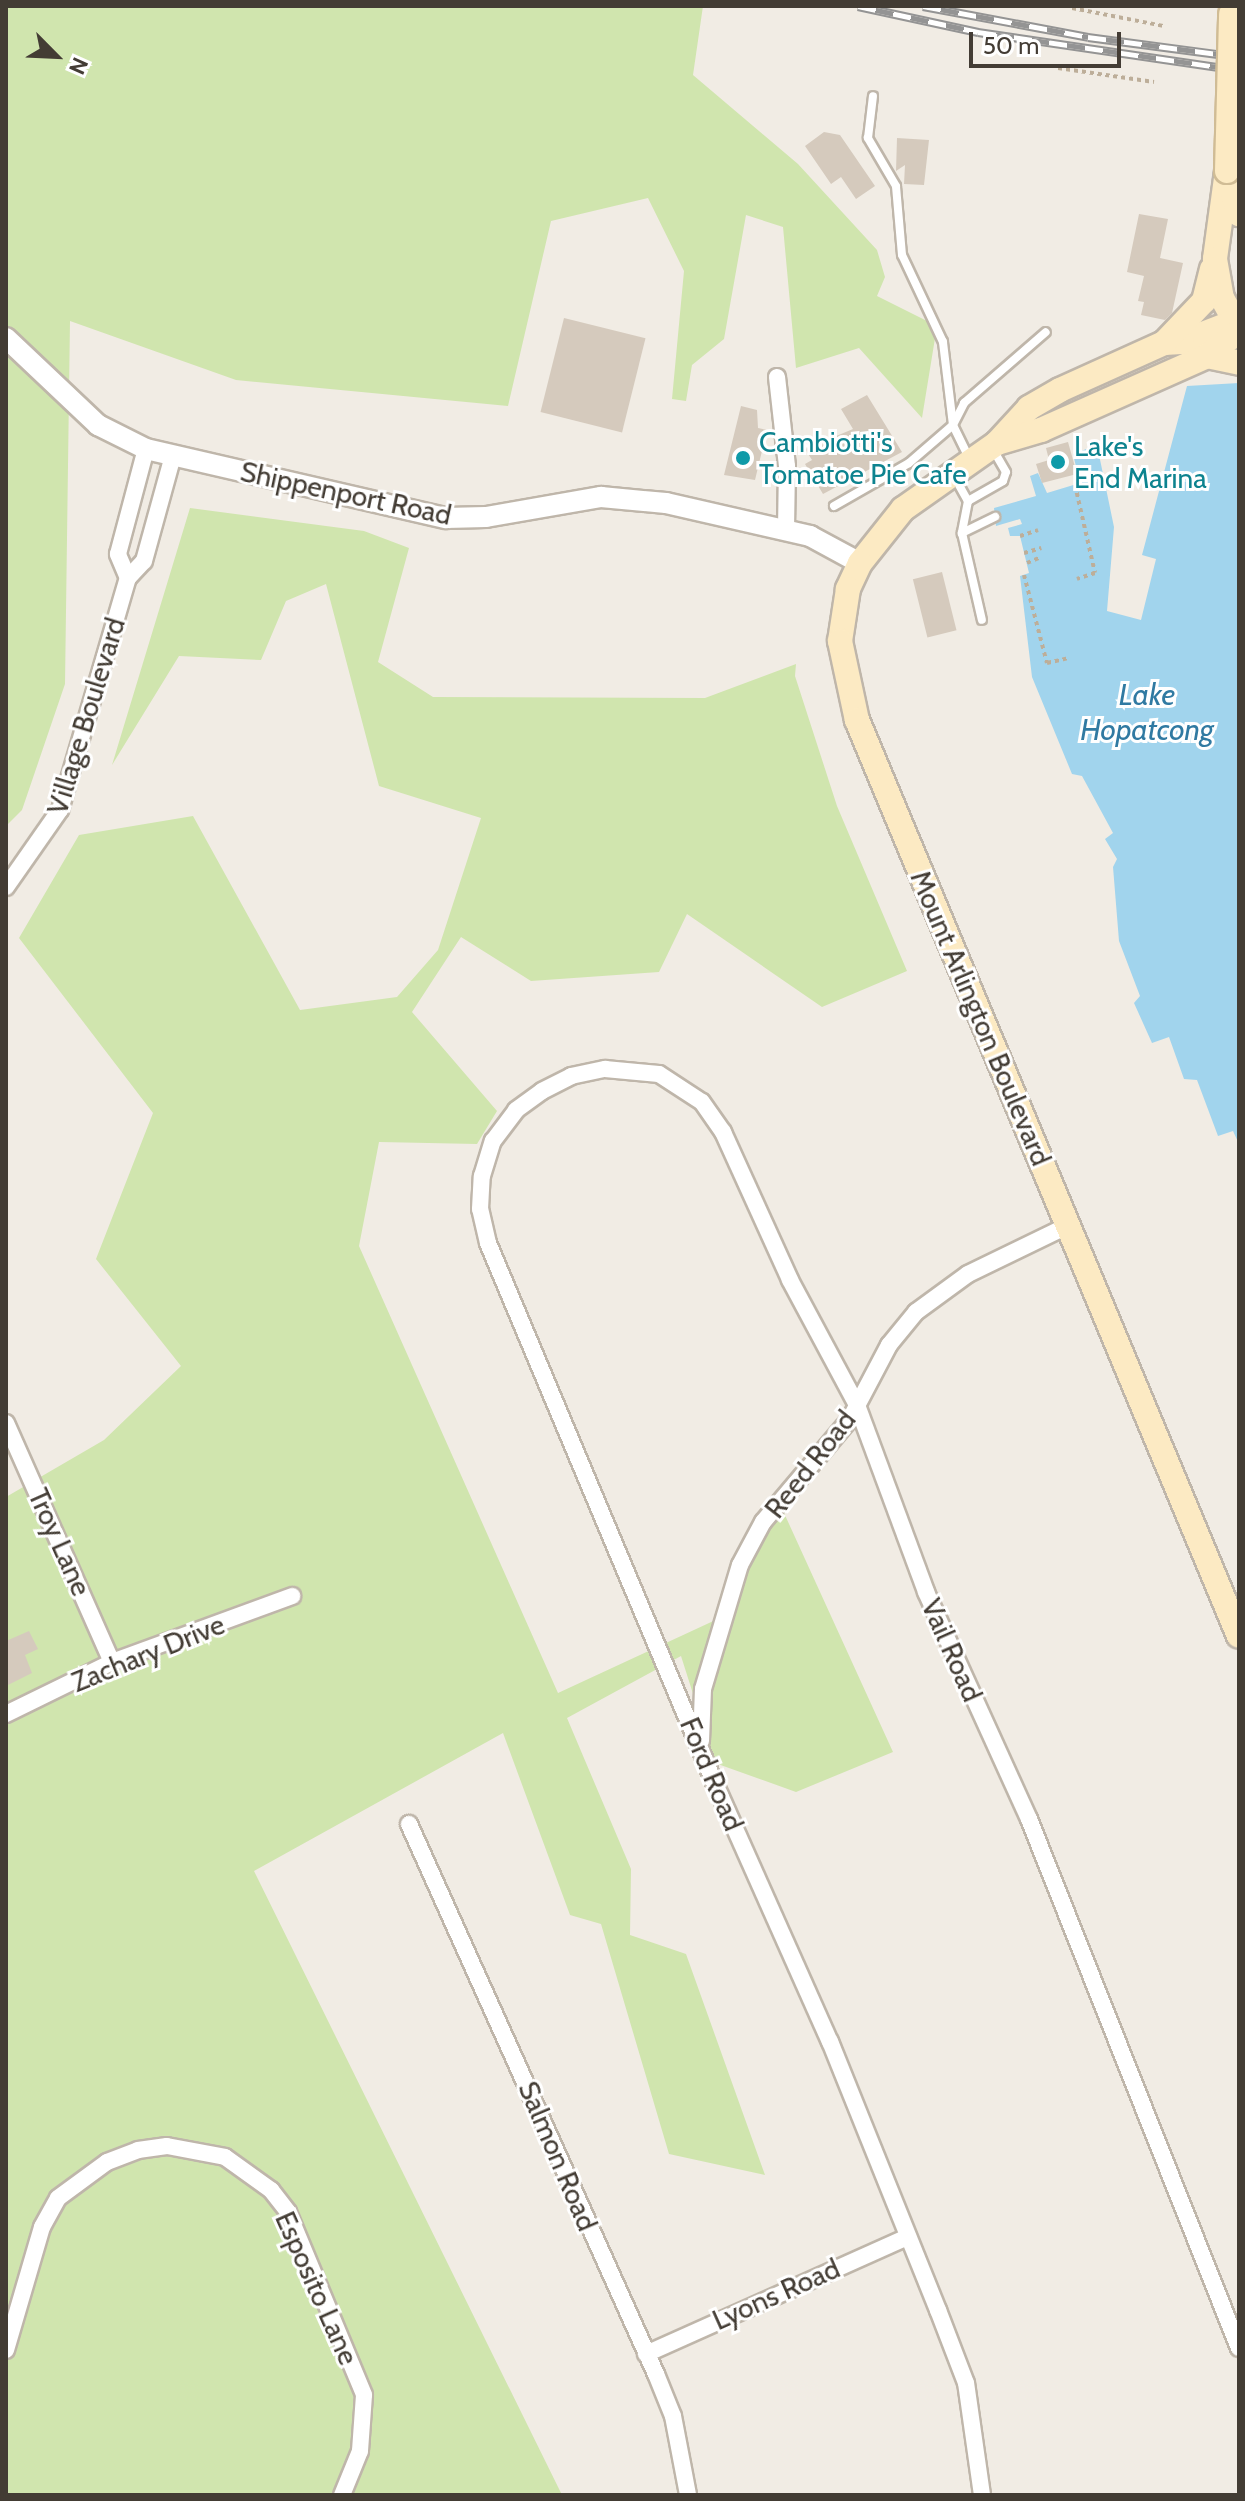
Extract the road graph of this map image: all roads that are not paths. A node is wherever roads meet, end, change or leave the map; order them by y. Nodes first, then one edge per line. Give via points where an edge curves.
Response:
1 (1231, 10) edge
2 (873, 96) dead end
3 (1227, 171) junction
4 (1239, 214) edge
5 (1215, 259) junction
6 (1238, 325) edge
7 (1046, 332) dead end
8 (6, 338) edge
9 (1164, 343) junction
10 (1207, 356) junction
11 (1239, 363) edge
12 (777, 377) dead end
13 (953, 425) junction
14 (994, 445) junction
15 (146, 449) junction
16 (173, 456) junction
17 (961, 467) junction
18 (968, 501) junction
19 (834, 506) dead end
20 (995, 517) dead end
21 (786, 530) junction
22 (962, 533) junction
23 (860, 563) junction
24 (128, 578) junction
25 (982, 620) dead end
26 (6, 887) edge
27 (562, 1081) joint
28 (1067, 1226) junction
29 (857, 1405) junction
30 (6, 1423) edge
31 (11, 1447) edge
32 (292, 1596) dead end
33 (1239, 1636) edge
34 (112, 1662) junction
35 (6, 1714) edge
36 (701, 1749) junction
37 (409, 1824) dead end
38 (908, 2237) junction
39 (1239, 2348) edge
40 (6, 2350) edge
41 (646, 2354) junction
42 (342, 2495) edge
43 (688, 2495) edge
44 (982, 2495) edge

1 - 3 main road, bridge
2 - 13 lane via 868,138 896,186 902,255 943,342
3 - 4 main road
3 - 5 main road
5 - 6 main road via 1222,298
5 - 9 main road via 1204,301
6 - 9 main road
6 - 10 main road
7 - 13 lane via 964,403
8 - 15 street, Shippenport Road via 98,425
9 - 14 main road via 1029,408
10 - 11 main road
10 - 14 main road via 1041,430
12 - 21 street via 787,466
13 - 17 lane
13 - 19 lane via 909,463
14 - 17 main road, Mount Arlington Boulevard
14 - 18 lane via 1006,472 1003,481
15 - 16 street, Shippenport Road
15 - 24 street, Village Boulevard via 118,554
16 - 21 street, Shippenport Road via 446,518 613,498 666,503
16 - 24 street, Village Boulevard via 144,561
17 - 18 lane
17 - 23 main road, Mount Arlington Boulevard via 903,509
18 - 22 lane
20 - 22 lane
21 - 23 street, Shippenport Road via 810,536
22 - 25 lane
23 - 28 main road, Mount Arlington Boulevard via 848,589 840,641 857,720
24 - 26 street, Village Boulevard via 60,810
27 - 29 street, Vail Road via 628,1067 681,1084 702,1102 723,1132 790,1280
27 - 36 street, Ford Road via 516,1110 493,1141 482,1176 480,1209 501,1277
28 - 29 street, Reed Road via 968,1274 916,1312 889,1345
28 - 33 main road, Mount Arlington Boulevard
29 - 36 street, Reed Road via 763,1522 740,1565 703,1689
29 - 39 street, Vail Road via 926,1592 1029,1819
30 - 31 street, Troy Lane
31 - 34 street, Troy Lane
32 - 34 street, Zachary Drive
34 - 35 street, Zachary Drive
36 - 38 street, Ford Road via 830,2042
37 - 41 street, Salmon Road
38 - 41 street, Lyons Road
38 - 44 street, Ford Road via 966,2383
40 - 42 street, Esposito Lane via 42,2227 58,2198 107,2162 138,2150 167,2146 225,2157 271,2190 288,2212 364,2395 360,2451
41 - 43 street, Salmon Road via 673,2416

